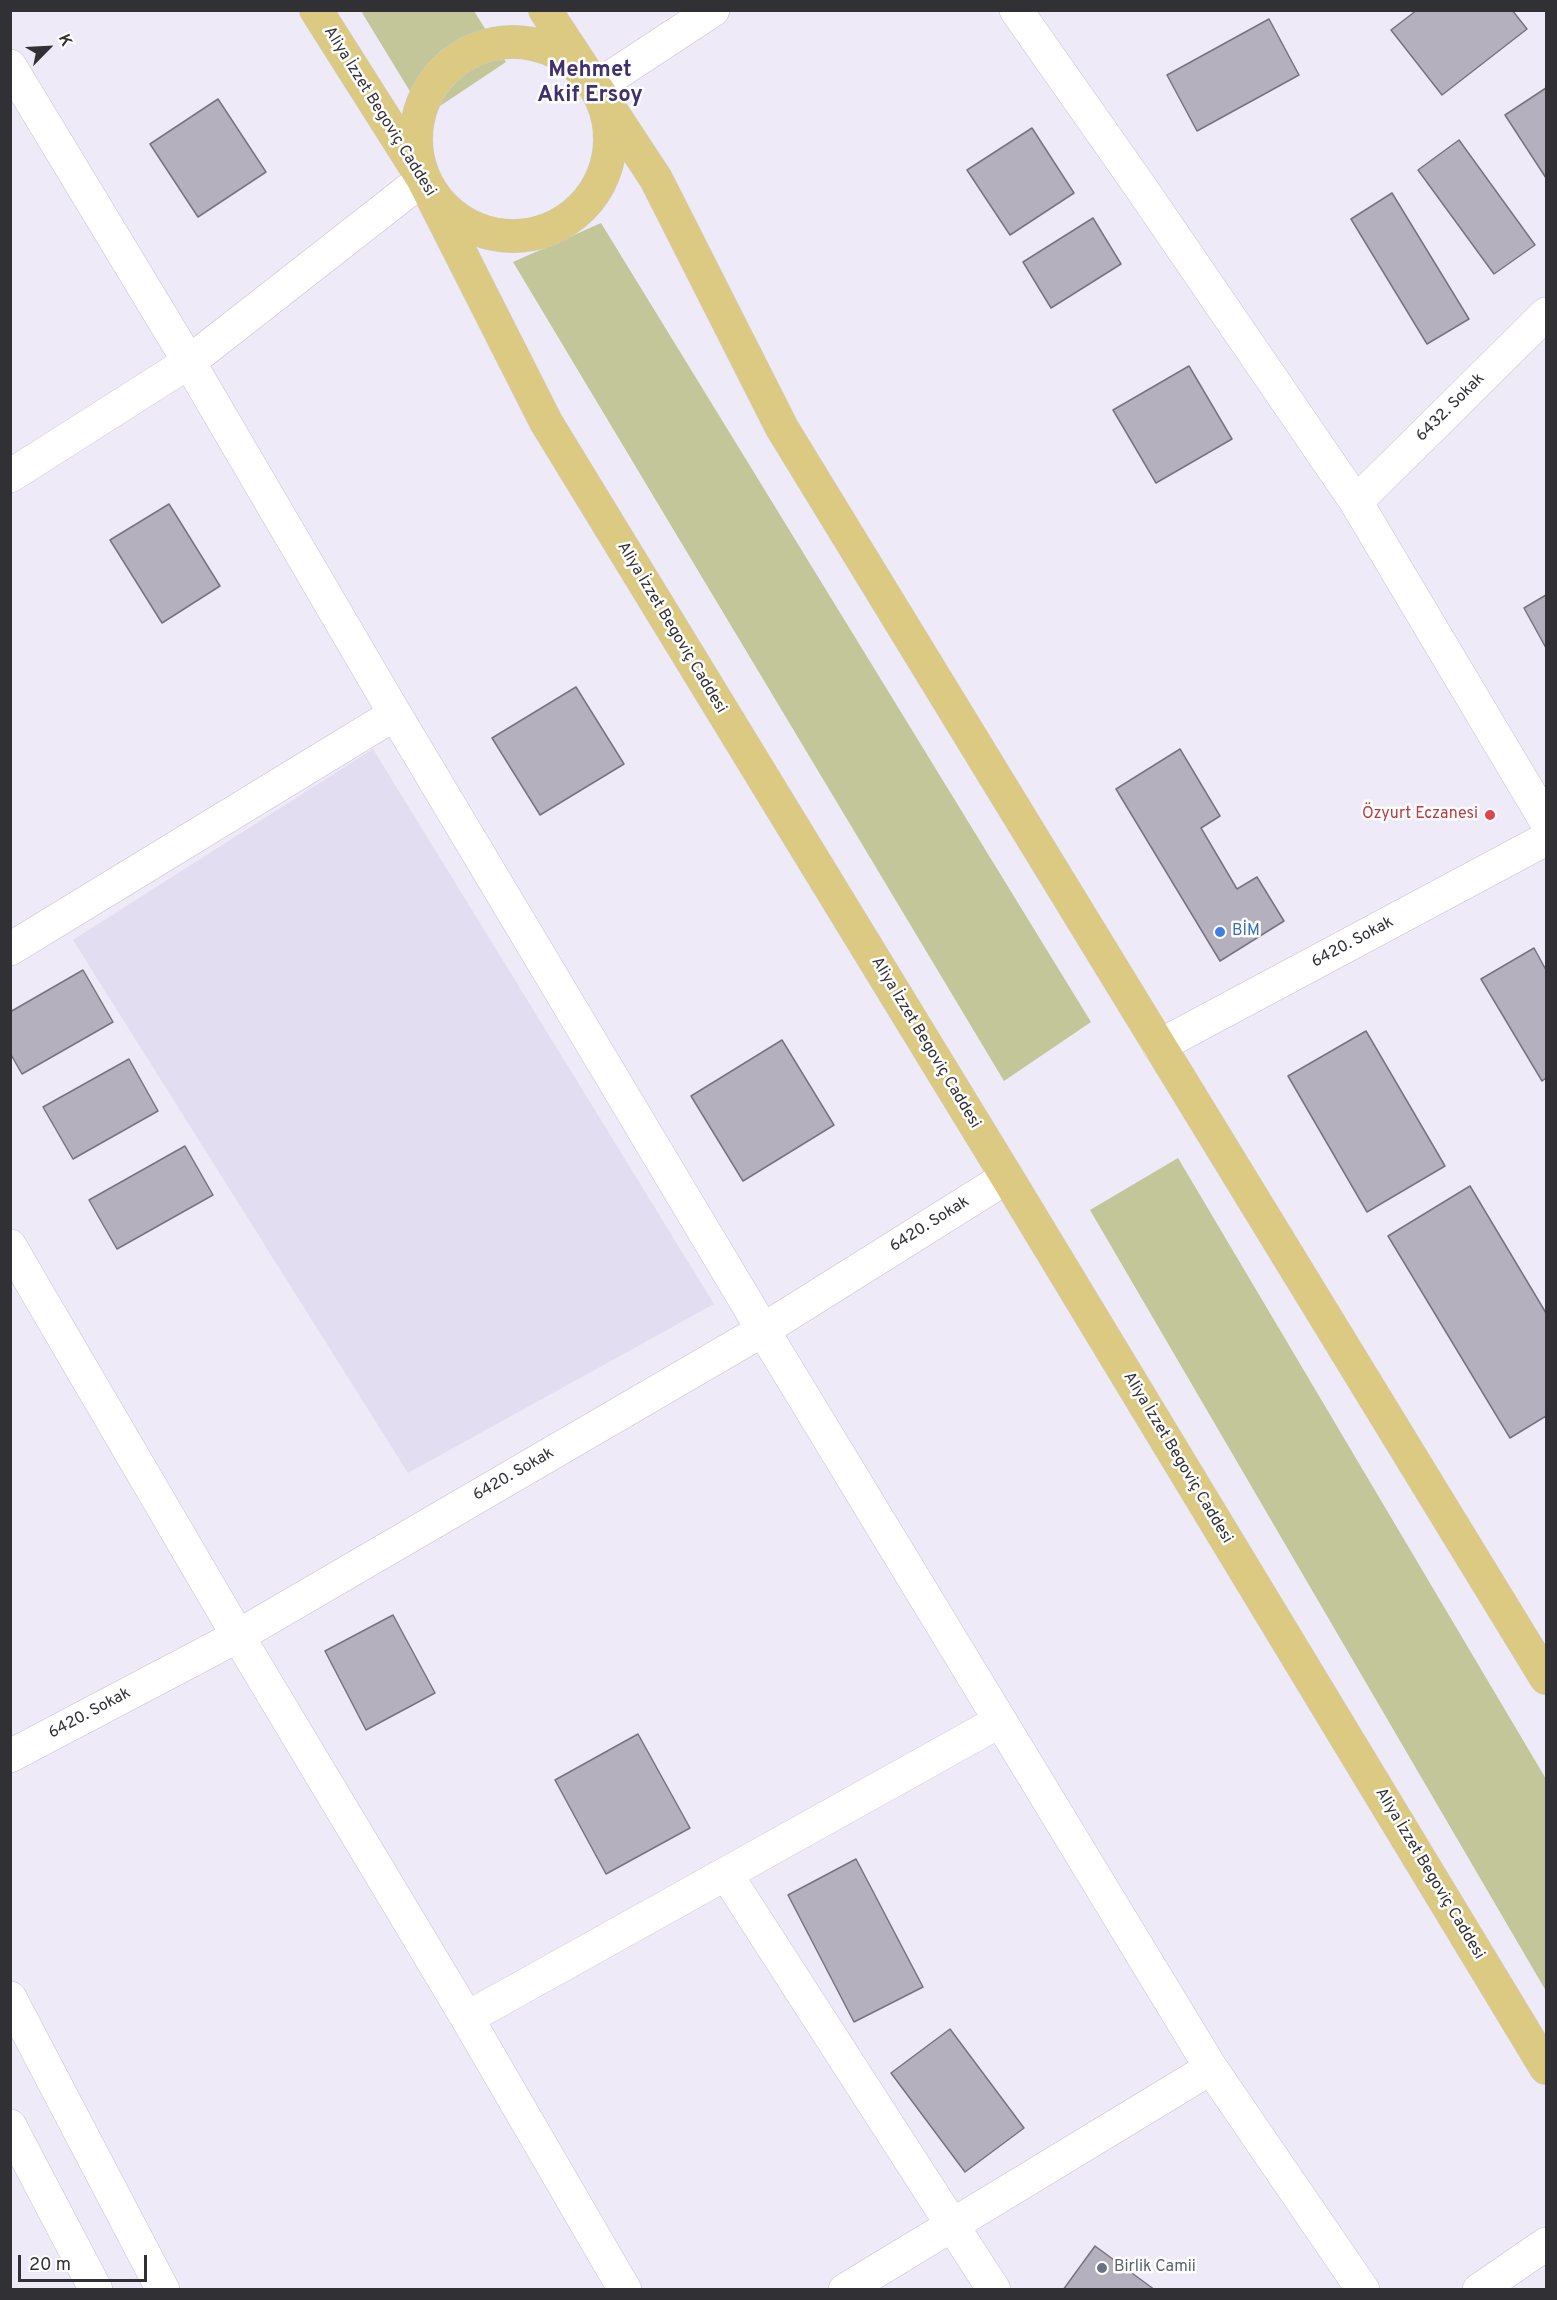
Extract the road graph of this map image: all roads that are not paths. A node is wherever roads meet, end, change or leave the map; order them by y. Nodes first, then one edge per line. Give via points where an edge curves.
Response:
1 (316, 10) edge
2 (545, 10) edge
3 (713, 10) edge
4 (1016, 10) edge
5 (10, 66) edge
6 (596, 87) junction
7 (423, 178) junction
8 (1546, 314) edge
9 (189, 362) junction
10 (10, 476) edge
11 (1356, 502) junction
12 (395, 714) junction
13 (1546, 821) edge
14 (1546, 839) edge
15 (10, 949) edge
16 (1160, 1046) junction
17 (1007, 1177) junction
18 (10, 1246) edge
19 (763, 1330) junction
20 (238, 1636) junction
21 (1546, 1678) edge
22 (1000, 1721) junction
23 (10, 1756) edge
24 (726, 1874) junction
25 (10, 1998) edge
26 (467, 2018) junction
27 (1211, 2068) junction
28 (1546, 2068) edge
29 (10, 2126) edge
30 (952, 2224) junction
31 (1546, 2244) edge
32 (96, 2289) edge
33 (163, 2289) edge
34 (625, 2289) edge
35 (845, 2289) edge
36 (994, 2289) edge
37 (1363, 2289) edge
38 (1479, 2289) edge

1 - 7 main road, Aliya İzzet Begoviç Caddesi
2 - 6 main road
3 - 6 street
4 - 11 street
5 - 9 street
6 - 7 main road via 574,62 546,46 513,41 482,45 452,61 431,85 417,115 415,147
6 - 7 main road via 608,116 610,148 602,179 585,206 559,226 529,236 496,236 466,226 441,205
6 - 16 main road via 656,179 782,428
7 - 9 street
7 - 17 main road, Aliya İzzet Begoviç Caddesi via 546,422
8 - 11 street, 6432. Sokak
9 - 10 street
9 - 12 street
11 - 13 street
12 - 15 street
12 - 19 street
14 - 16 street, 6420. Sokak
16 - 21 main road
17 - 19 street, 6420. Sokak
17 - 28 main road, Aliya İzzet Begoviç Caddesi
18 - 20 street
19 - 20 street, 6420. Sokak
19 - 22 street
20 - 23 street, 6420. Sokak
20 - 26 street
22 - 24 street
22 - 27 street
24 - 26 street
24 - 30 street
25 - 33 street
26 - 34 street
27 - 30 street
27 - 37 street
29 - 32 street
30 - 35 street
30 - 36 street
31 - 38 street

